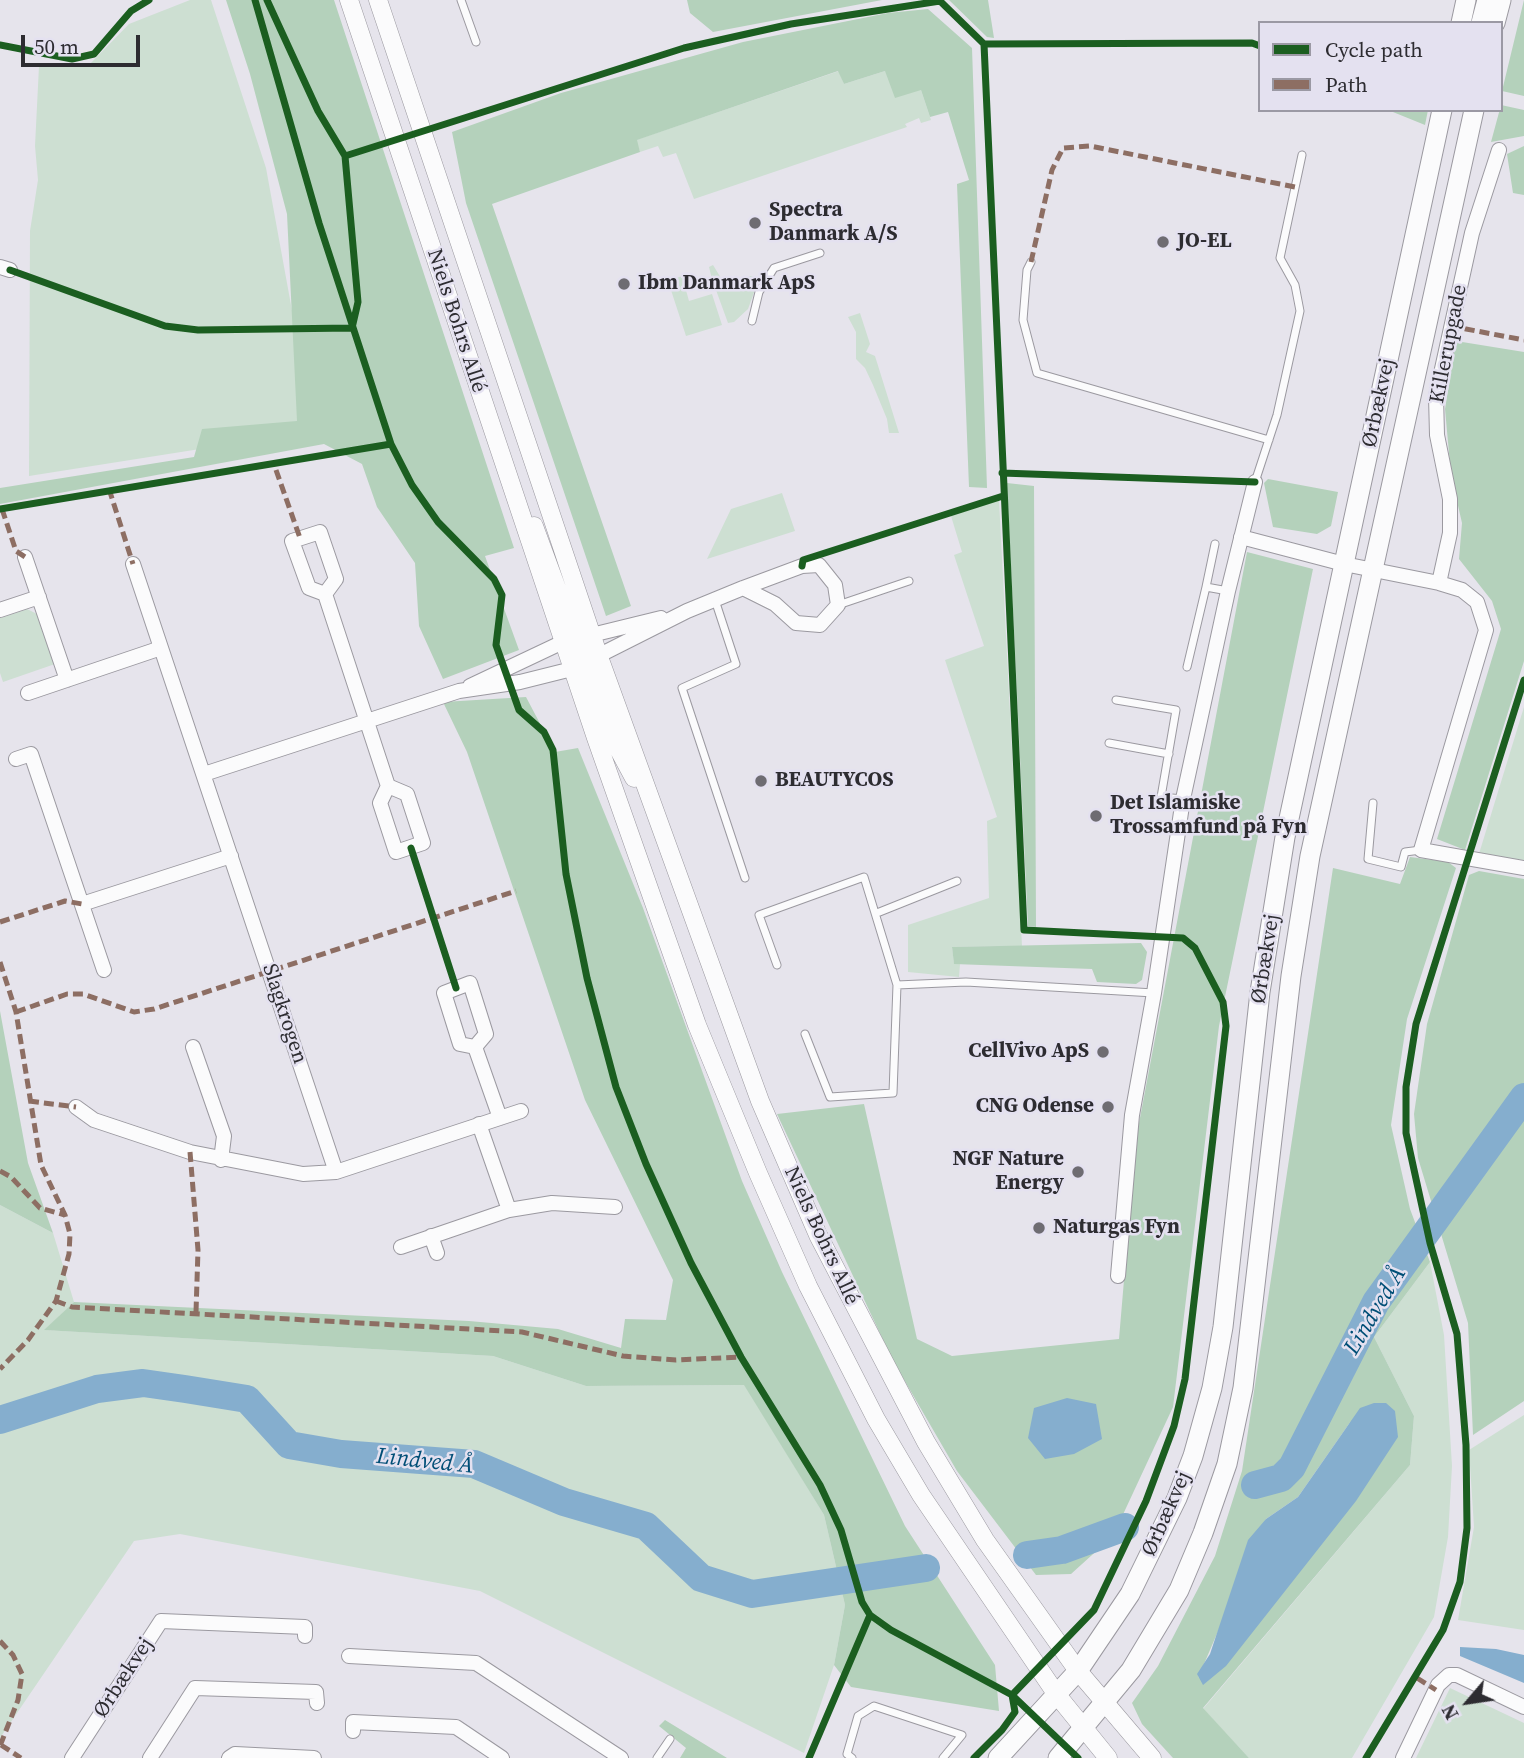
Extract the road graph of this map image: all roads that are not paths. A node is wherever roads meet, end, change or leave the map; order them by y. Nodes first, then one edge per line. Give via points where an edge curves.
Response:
1 (349, 0) edge
2 (378, 0) edge
3 (461, 0) edge
4 (1466, 0) edge
5 (1487, 0) edge
6 (1501, 0) edge
7 (1461, 21) edge
8 (1482, 21) edge
9 (1496, 21) edge
10 (477, 42) dead end
11 (1442, 112) edge
12 (1474, 112) edge
13 (1499, 150) dead end
14 (1302, 155) dead end
15 (820, 253) dead end
16 (1031, 262) dead end
17 (752, 321) dead end
18 (1269, 440) junction
19 (1255, 482) joint
20 (1241, 537) junction
21 (1215, 544) dead end
22 (25, 557) dead end
23 (133, 564) dead end
24 (1344, 564) junction
25 (1372, 570) junction
26 (909, 581) dead end
27 (1439, 583) junction
28 (1206, 587) junction
29 (743, 588) junction
30 (1228, 591) junction
31 (325, 594) dead end
32 (39, 597) junction
33 (715, 600) junction
34 (838, 605) junction
35 (0, 610) edge
36 (687, 611) junction
37 (577, 640) junction
38 (161, 648) junction
39 (587, 662) junction
40 (1187, 667) dead end
41 (67, 680) junction
42 (459, 691) junction
43 (28, 693) dead end
44 (1116, 700) dead end
45 (367, 720) junction
46 (1109, 743) dead end
47 (1169, 754) junction
48 (16, 759) dead end
49 (204, 775) junction
50 (388, 786) dead end
51 (1183, 799) junction
52 (1373, 803) dead end
53 (1421, 850) junction
54 (231, 856) junction
55 (1524, 867) edge
56 (745, 878) dead end
57 (957, 881) dead end
58 (82, 904) junction
59 (877, 913) junction
60 (777, 965) dead end
61 (104, 970) dead end
62 (897, 985) junction
63 (1154, 993) junction
64 (805, 1034) dead end
65 (193, 1047) dead end
66 (475, 1047) dead end
67 (76, 1107) dead end
68 (521, 1111) dead end
69 (500, 1118) junction
70 (480, 1124) junction
71 (221, 1160) junction
72 (336, 1172) junction
73 (615, 1207) dead end
74 (509, 1210) junction
75 (431, 1236) junction
76 (401, 1247) dead end
77 (437, 1253) dead end
78 (1118, 1276) dead end
79 (305, 1636) dead end
80 (349, 1656) dead end
81 (1078, 1671) junction
82 (1057, 1696) junction
83 (317, 1703) dead end
84 (1105, 1705) junction
85 (1524, 1707) edge
86 (1084, 1730) junction
87 (353, 1731) dead end
88 (670, 1739) dead end
89 (72, 1758) edge
90 (150, 1758) edge
91 (229, 1758) edge
92 (314, 1758) edge
93 (502, 1758) edge
94 (621, 1758) edge
95 (657, 1758) edge
96 (852, 1758) edge
97 (943, 1758) edge
98 (998, 1758) edge
99 (1058, 1758) edge
100 (1108, 1758) edge
101 (1152, 1758) edge
102 (1403, 1758) edge

1 - 37 street, Niels Bohrs Allé via 505,468
2 - 37 street, Niels Bohrs Allé
3 - 10 lane
4 - 7 main road
5 - 8 main road
6 - 9 main road
11 - 24 main road, Ørbækvej
12 - 25 main road, Ørbækvej
13 - 27 street, Killerupgade via 1472,233 1436,396 1437,435 1450,499 1450,533
14 - 18 lane via 1280,258 1295,285 1300,311
15 - 17 lane via 774,268 758,292
16 - 18 lane via 1023,320 1037,373
18 - 19 lane
19 - 20 street
20 - 24 street
20 - 30 street
21 - 28 lane
22 - 32 street
23 - 38 street, Slagkrogen
24 - 25 street
24 - 81 main road, Ørbækvej via 1285,837 1260,992 1212,1388 1177,1498 1130,1594
25 - 27 street
25 - 84 main road, Ørbækvej via 1310,856 1291,976 1243,1388 1227,1464 1178,1590
26 - 34 lane
27 - 53 street via 1462,590 1477,601 1486,630
28 - 30 lane
28 - 40 lane
29 - 33 street
29 - 34 street via 775,604 796,623 820,625
29 - 34 street via 802,566 819,565 835,585
30 - 51 street
31 - 45 street
32 - 35 street
32 - 41 street
33 - 36 street
33 - 56 lane via 736,664 682,688
36 - 37 street
36 - 39 street
37 - 39 street, Niels Bohrs Allé
37 - 39 street, Niels Bohrs Allé
37 - 42 street
38 - 41 street
38 - 49 street, Slagkrogen
39 - 42 street via 520,682
39 - 81 street, Niels Bohrs Allé via 660,825 760,1101 824,1247 926,1442 985,1540
39 - 82 street, Niels Bohrs Allé via 696,1025 808,1286 921,1495
41 - 43 street
42 - 45 street
44 - 47 lane via 1176,710
45 - 49 street
45 - 50 street
46 - 47 lane
47 - 51 lane via 1161,797
48 - 58 street via 31,754
49 - 54 street, Slagkrogen
51 - 63 street
52 - 53 lane via 1368,859 1401,867 1405,852
53 - 55 street
54 - 58 street
54 - 72 street, Slagkrogen
57 - 59 lane
58 - 61 street
59 - 60 lane via 864,877 759,915
59 - 62 lane
62 - 63 lane via 966,982
62 - 64 lane via 893,1093 830,1097
63 - 78 street via 1132,1115
65 - 71 street via 224,1136
66 - 69 street
67 - 71 street via 94,1119
68 - 69 street
69 - 70 street
70 - 72 street
70 - 74 street
71 - 72 street via 303,1174
73 - 74 street via 552,1203
74 - 75 street
75 - 76 street
75 - 77 street
79 - 89 street, Ørbækvej via 305,1627 161,1621
80 - 94 street via 476,1662
81 - 82 main road, Ørbækvej
81 - 84 street, Niels Bohrs Allé
82 - 86 street, Niels Bohrs Allé
82 - 98 main road, Ørbækvej
83 - 90 street via 316,1692 195,1688
84 - 86 main road, Ørbækvej
84 - 101 street, Niels Bohrs Allé
85 - 102 street via 1449,1675 1438,1685
86 - 99 main road, Ørbækvej
86 - 100 street, Niels Bohrs Allé
87 - 93 street via 353,1722 456,1727
88 - 95 lane
91 - 92 street via 235,1754
96 - 97 lane via 847,1754 859,1716 874,1706 962,1735

